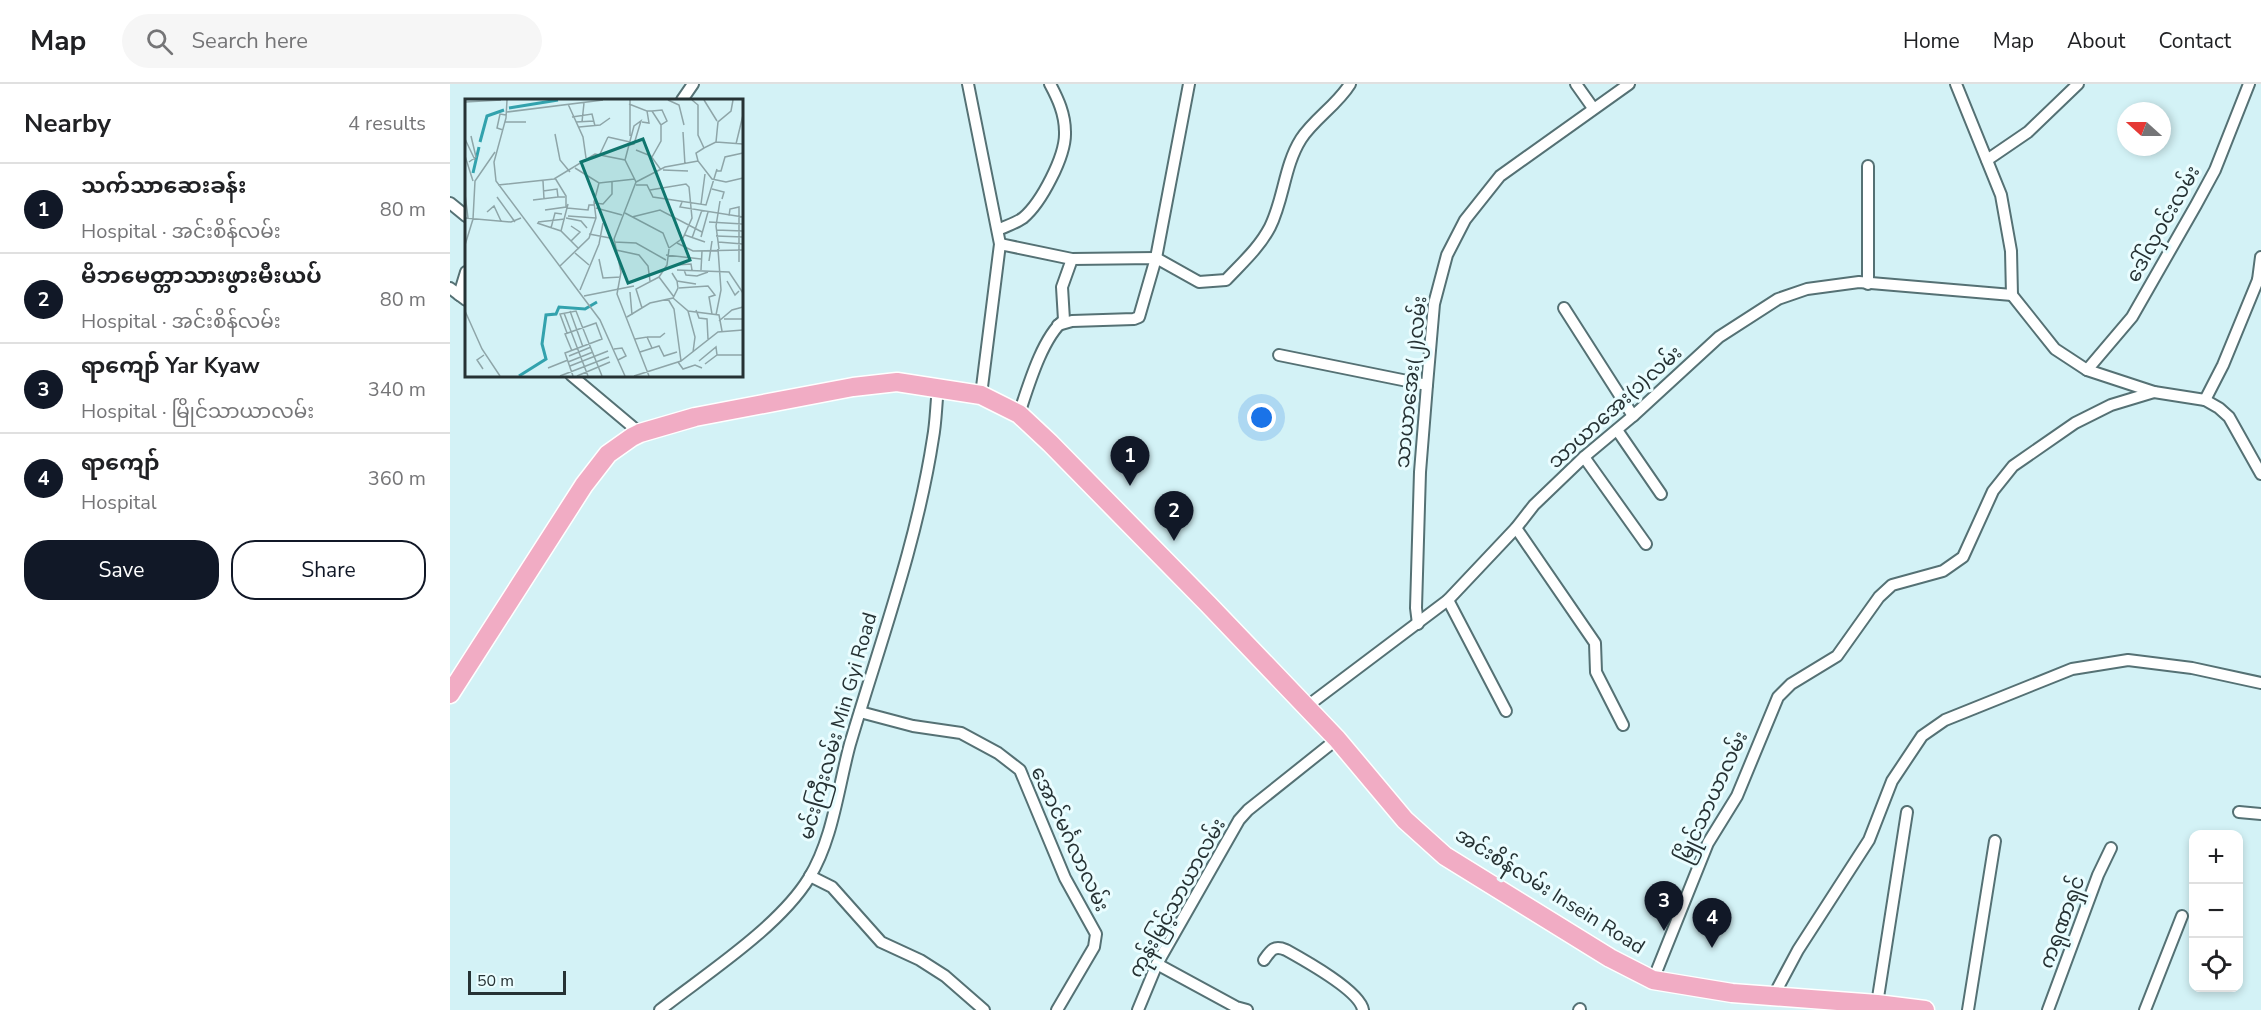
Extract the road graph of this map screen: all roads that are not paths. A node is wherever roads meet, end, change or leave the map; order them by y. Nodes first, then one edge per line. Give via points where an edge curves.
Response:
1 (693, 84) edge
2 (968, 84) edge
3 (1050, 84) edge
4 (1189, 84) edge
5 (1350, 84) edge
6 (1576, 84) edge
7 (1629, 84) edge
8 (1956, 84) edge
9 (2078, 84) edge
10 (2249, 84) edge
11 (683, 99) edge
12 (1593, 108) junction
13 (1987, 160) junction
14 (1868, 166) dead end
15 (450, 203) edge
16 (465, 215) edge
17 (998, 230) junction
18 (1000, 244) junction
19 (2261, 257) edge
20 (1156, 258) junction
21 (1072, 259) junction
22 (2260, 280) edge
23 (465, 281) edge
24 (1868, 284) junction
25 (450, 288) edge
26 (2012, 295) junction
27 (463, 298) edge
28 (1564, 308) dead end
29 (1057, 325) junction
30 (1280, 355) dead end
31 (2087, 370) junction
32 (572, 376) edge
33 (1426, 385) junction
34 (938, 388) junction
35 (2154, 392) junction
36 (981, 395) junction
37 (2205, 400) junction
38 (1018, 414) junction
39 (1633, 416) junction
40 (1617, 430) junction
41 (640, 433) junction
42 (1584, 457) junction
43 (2261, 474) edge
44 (1661, 494) dead end
45 (1516, 528) junction
46 (1646, 543) dead end
47 (1448, 600) junction
48 (1418, 624) junction
49 (2261, 683) edge
50 (450, 694) edge
51 (1306, 707) junction
52 (1506, 711) dead end
53 (860, 712) junction
54 (1623, 725) dead end
55 (1337, 739) junction
56 (1907, 812) dead end
57 (2239, 812) dead end
58 (2261, 814) edge
59 (1995, 841) dead end
60 (2111, 848) dead end
61 (810, 876) junction
62 (2182, 916) dead end
63 (1264, 960) dead end
64 (1157, 964) junction
65 (1653, 980) junction
66 (1774, 995) junction
67 (1877, 1004) junction
68 (660, 1010) edge
69 (984, 1010) edge
70 (1057, 1010) edge
71 (1138, 1010) edge
72 (1246, 1010) edge
73 (1363, 1010) edge
74 (1925, 1010) edge
75 (1968, 1010) edge
76 (2048, 1010) edge
77 (2145, 1010) edge

1 - 11 street
2 - 17 street
3 - 17 street via 1061,107 1066,133 1060,156 1032,208 1021,219
4 - 20 street
5 - 20 street via 1302,138 1290,160 1271,225 1254,251 1226,280 1199,282
6 - 12 street
7 - 12 street, သာယာအေး(၂)လမ်း
8 - 13 street
9 - 13 street via 2028,132
10 - 31 street, ဒေါ်လှဝင်းလမ်း via 2215,170 2132,316
12 - 33 street, သာယာအေး(၂)လမ်း via 1500,176 1465,220 1447,255 1434,304
13 - 26 street via 2004,207 2012,251
14 - 24 street
15 - 16 street
17 - 18 street
18 - 21 street
18 - 36 street
19 - 22 street
20 - 21 street
20 - 29 street via 1137,319
21 - 29 street via 1062,287 1064,320
22 - 37 street
23 - 27 street
24 - 26 street, သာယာအေး(၁)လမ်း
24 - 39 street, သာယာအေး(၁)လမ်း via 1824,286 1778,299 1719,337
25 - 27 street
26 - 31 street via 2055,349
28 - 39 street
29 - 38 street via 1038,360
30 - 33 street
31 - 35 street
32 - 41 street
33 - 48 street, သာယာအေး(၂)လမ်း via 1420,472
34 - 36 main road, အင်းစိန်လမ်း Insein Road
34 - 41 main road via 897,382 853,387 695,417
34 - 53 street, မင်းကြီးလမ်း Min Gyi Road via 934,437 920,502
35 - 37 street
35 - 65 street, မြိုင်သာယာလမ်း via 2111,405 2075,423 2013,466 1993,491 1963,557 1943,571 1892,585 1837,656 1791,684 1778,697 1737,796 1708,843
36 - 38 main road, အင်းစိန်လမ်း Insein Road
37 - 43 street via 2229,417
38 - 51 main road, အင်းစိန်လမ်း Insein Road
39 - 40 street, သာယာအေး(၁)လမ်း
40 - 42 street, သာယာအေး(၁)လမ်း
40 - 44 street
41 - 50 main road via 608,454 584,485
42 - 45 street, သာယာအေး(၁)လမ်း
42 - 46 street
45 - 47 street, သာယာအေး(၁)လမ်း
45 - 54 street via 1595,643 1596,672
47 - 48 street, သာယာအေး(၁)လမ်း
47 - 52 street
48 - 51 street, သာယာအေး(၁)လမ်း
49 - 66 street via 2192,668 2128,660 2072,669 1945,720 1922,736 1892,781 1869,840 1798,950
51 - 55 main road, အင်းစိန်လမ်း Insein Road
53 - 61 street, မင်းကြီးလမ်း Min Gyi Road via 825,840
53 - 70 street, အောင်မင်္ဂလာလမ်း via 961,733 1020,770 1065,878 1096,934 1094,947
55 - 64 street, ကုန်းမြင့်သာယာလမ်း via 1239,820
55 - 65 main road, အင်းစိန်လမ်း Insein Road via 1405,820 1445,856 1610,958
56 - 67 street
57 - 58 street
59 - 75 street
60 - 76 street, ကရုဏာရှင်
61 - 68 street, မင်းကြီးလမ်း Min Gyi Road via 767,926
61 - 69 street via 832,887 881,942 945,976
62 - 77 street
63 - 73 street via 1272,949 1286,950 1346,988
64 - 71 street, ကုန်းမြင့်သာယာလမ်း
64 - 72 street
65 - 66 main road, အင်းစိန်လမ်း Insein Road via 1732,993
66 - 67 main road, အင်းစိန်လမ်း Insein Road
67 - 74 main road, အင်းစိန်လမ်း Insein Road

